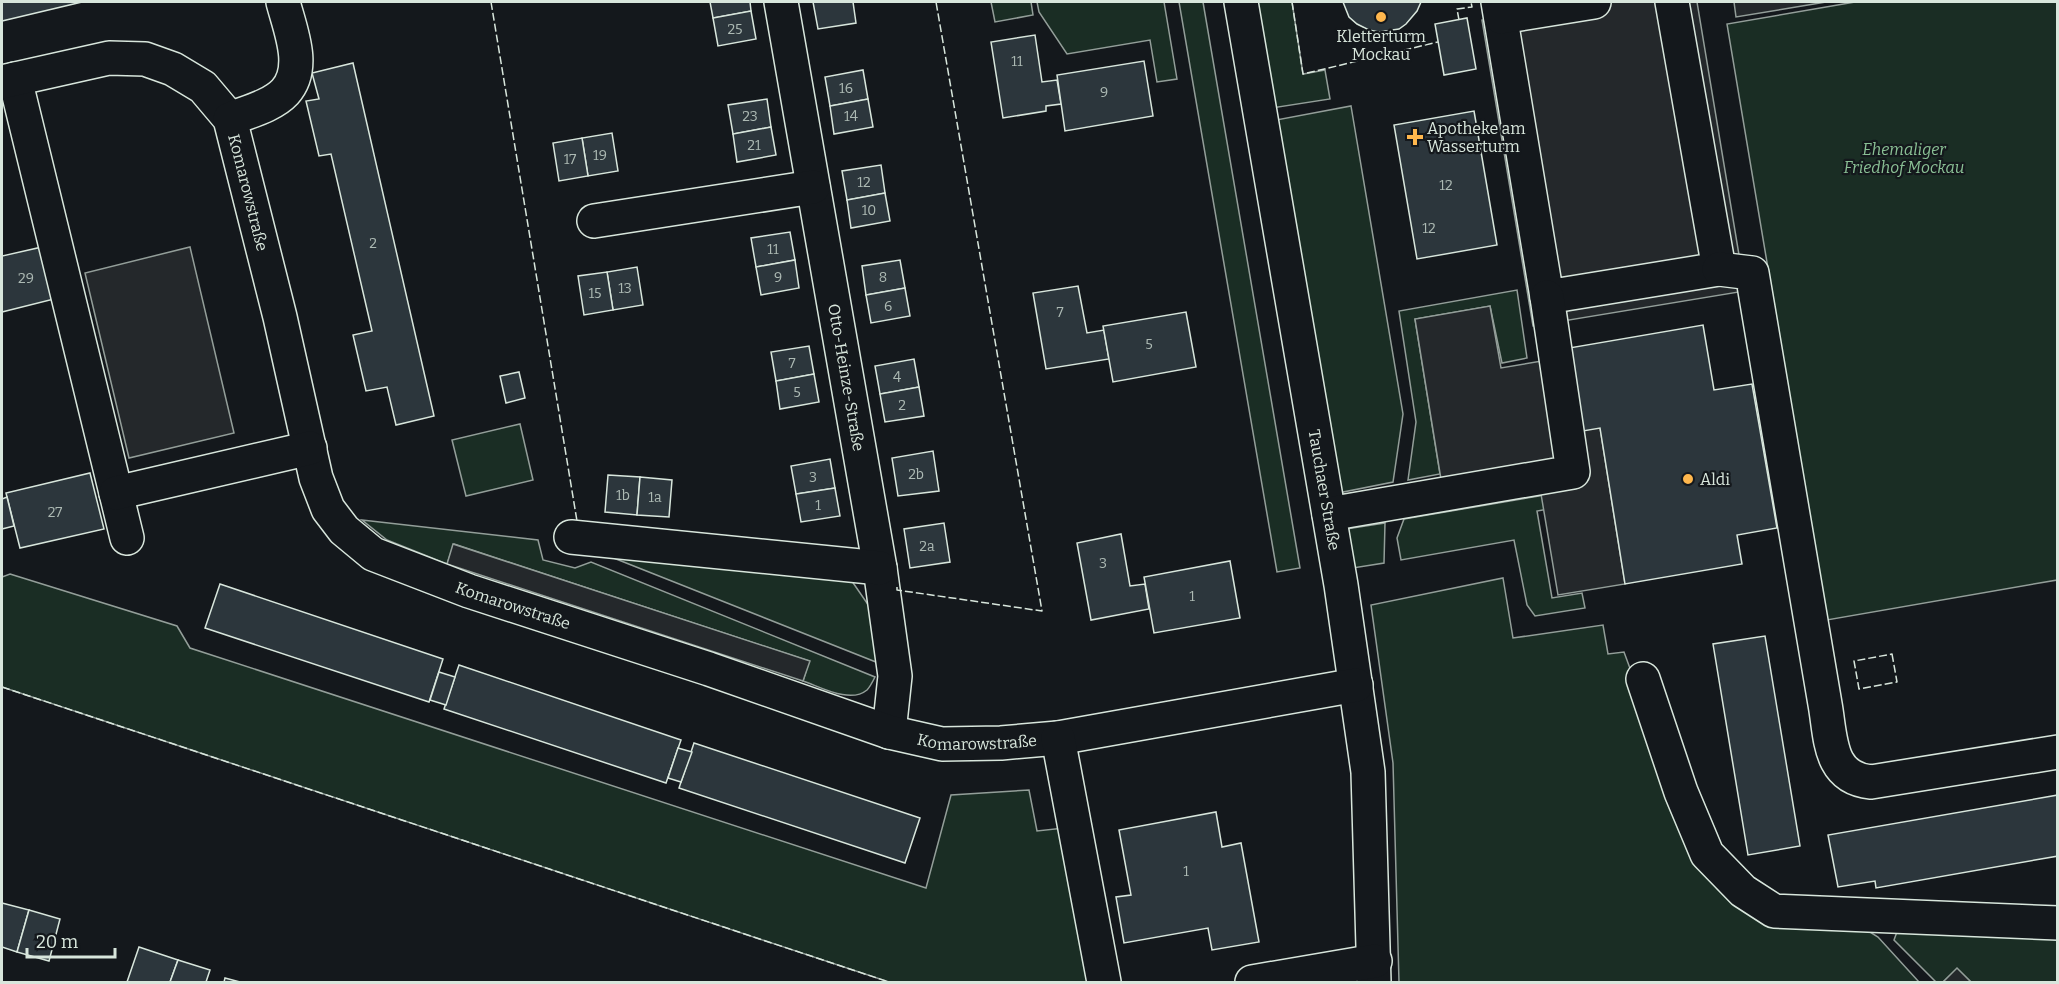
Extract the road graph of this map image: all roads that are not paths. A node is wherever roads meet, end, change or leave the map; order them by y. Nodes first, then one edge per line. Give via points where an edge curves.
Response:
1 (283, 2) edge
2 (781, 2) edge
3 (1241, 2) edge
4 (1594, 2) edge
5 (1672, 2) edge
6 (1500, 9) edge
7 (8, 81) edge
8 (230, 119) junction
9 (813, 187) junction
10 (594, 221) dead end
11 (1719, 269) junction
12 (1547, 297) junction
13 (310, 448) junction
14 (116, 493) junction
15 (1329, 514) junction
16 (571, 537) dead end
17 (128, 538) dead end
18 (880, 568) junction
19 (1643, 679) dead end
20 (1356, 685) junction
21 (889, 732) junction
22 (1058, 738) junction
23 (2058, 752) edge
24 (2058, 923) edge
25 (1374, 972) edge
26 (1104, 982) edge
27 (1252, 982) edge

1 - 8 street via 295,50 295,76 284,93
2 - 9 street, Otto-Heinze-Straße
3 - 15 street, Tauchaer Straße
4 - 6 street
5 - 11 street
6 - 12 street
7 - 8 street, Komarowstraße via 109,58 145,59 173,69 203,87
7 - 14 street
8 - 13 street, Komarowstraße
9 - 10 street
9 - 18 street, Otto-Heinze-Straße
11 - 12 street
11 - 23 street via 1752,273 1824,704 1839,767 1859,781 1871,782
12 - 15 street via 1573,472
13 - 14 street
13 - 21 street, Komarowstraße via 328,509 344,530 373,554 469,591
14 - 17 street
15 - 20 street, Tauchaer Straße
16 - 18 street
18 - 21 street, Otto-Heinze-Straße via 895,675
19 - 24 street via 1681,792 1707,854 1743,891 1774,911
20 - 22 street, Komarowstraße
20 - 25 street, Tauchaer Straße via 1368,772
21 - 22 street, Komarowstraße via 942,744
22 - 26 street
25 - 27 street

